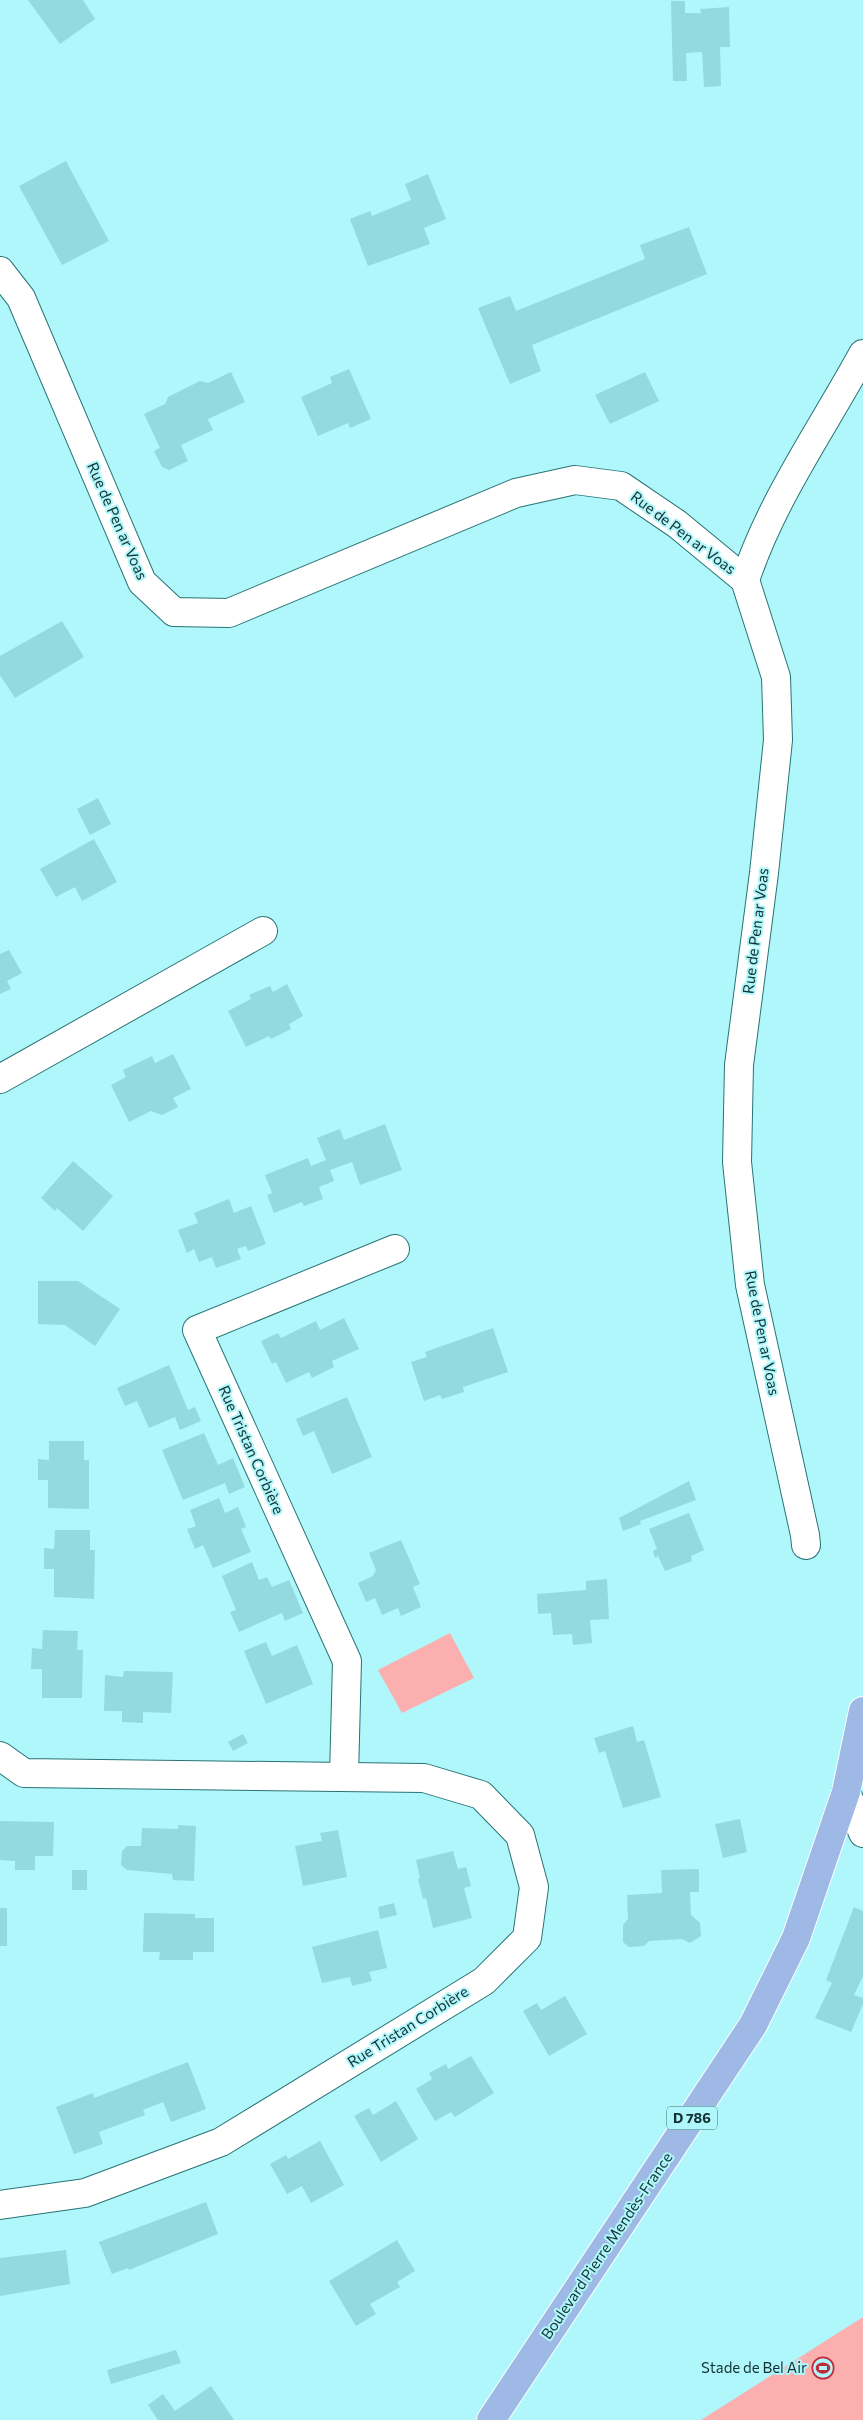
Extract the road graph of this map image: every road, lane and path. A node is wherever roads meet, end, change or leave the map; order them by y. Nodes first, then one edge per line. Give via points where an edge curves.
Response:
1 (0, 271) edge
2 (863, 354) edge
3 (745, 580) junction
4 (263, 930) dead end
5 (0, 1079) edge
6 (395, 1249) dead end
7 (806, 1546) dead end
8 (863, 1711) edge
9 (0, 1756) edge
10 (344, 1776) junction
11 (846, 1792) junction
12 (863, 1833) edge
13 (0, 2205) edge
14 (490, 2420) edge

1 - 3 street, Rue de Pen ar Voas via 21,298 142,582 174,612 229,613 516,493 575,480 621,486 677,524
2 - 3 street via 786,486 757,544
3 - 7 street, Rue de Pen ar Voas via 776,677 778,740 738,1065 737,1162 750,1284
4 - 5 street
6 - 10 street, Rue Tristan Corbière via 197,1330 347,1662
8 - 11 main road, Boulevard Pierre Mendès-France / D 786
9 - 10 street, Rue Tristan Corbière via 24,1773
10 - 13 street, Rue Tristan Corbière via 424,1778 481,1795 520,1835 534,1887 527,1938 484,1981 221,2142 86,2193
11 - 12 street
11 - 14 main road, Boulevard Pierre Mendès-France / D 786 via 796,1938 753,2024

